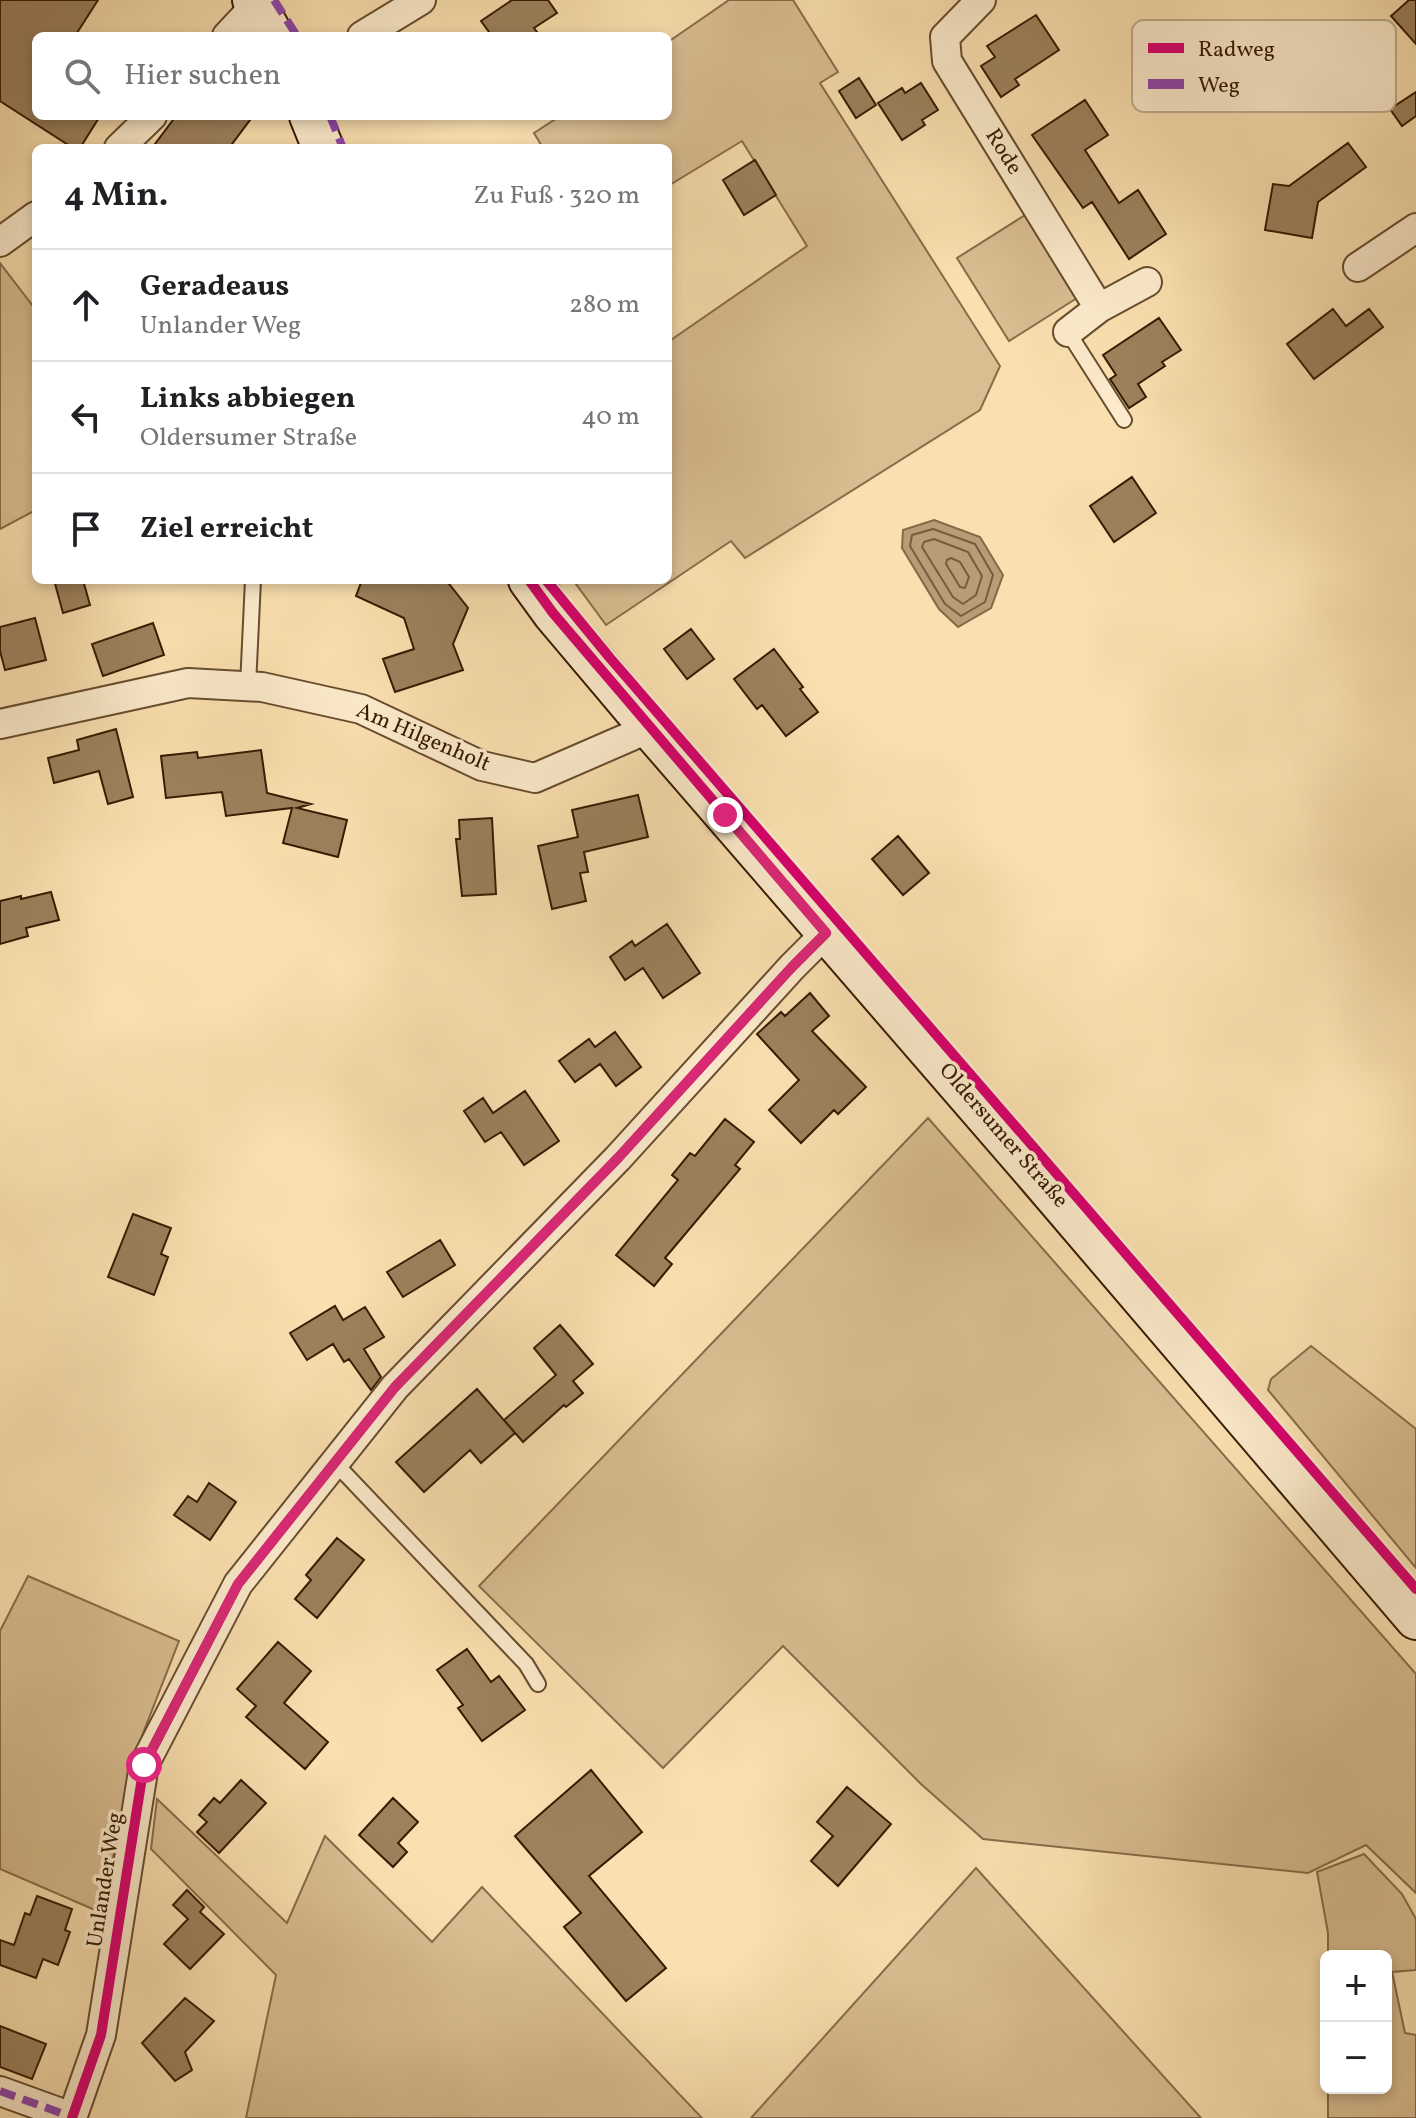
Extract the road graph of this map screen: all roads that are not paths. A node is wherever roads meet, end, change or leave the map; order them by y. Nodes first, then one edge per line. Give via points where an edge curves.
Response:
1 (421, 0) edge
2 (981, 0) edge
3 (261, 14) edge
4 (233, 32) edge
5 (369, 32) edge
6 (148, 120) edge
7 (312, 120) edge
8 (123, 144) edge
9 (321, 144) edge
10 (32, 219) edge
11 (1416, 228) edge
12 (0, 242) edge
13 (1358, 267) dead end
14 (1147, 282) dead end
15 (1099, 308) junction
16 (1068, 332) joint
17 (1124, 420) dead end
18 (253, 584) edge
19 (532, 584) edge
20 (248, 686) junction
21 (0, 724) edge
22 (650, 728) junction
23 (826, 933) junction
24 (335, 1463) junction
25 (1416, 1619) edge
26 (538, 1684) dead end
27 (0, 2091) edge
28 (72, 2117) edge

1 - 5 street
2 - 15 street, Rode via 945,37 947,61
3 - 4 street
6 - 8 street
7 - 9 main road
10 - 12 street
11 - 13 street
14 - 15 street
15 - 16 street
16 - 17 lane
18 - 20 lane
19 - 22 main road, Oldersumer Straße
20 - 21 street, Am Hilgenholt via 188,683
20 - 22 street, Am Hilgenholt via 361,709 482,766 535,778
22 - 23 main road, Oldersumer Straße
23 - 24 street, Unlander Weg via 618,1158 395,1387
23 - 25 main road, Oldersumer Straße
24 - 26 lane via 526,1664
24 - 28 street, Unlander Weg via 238,1584 144,1765 101,2035
27 - 28 street

